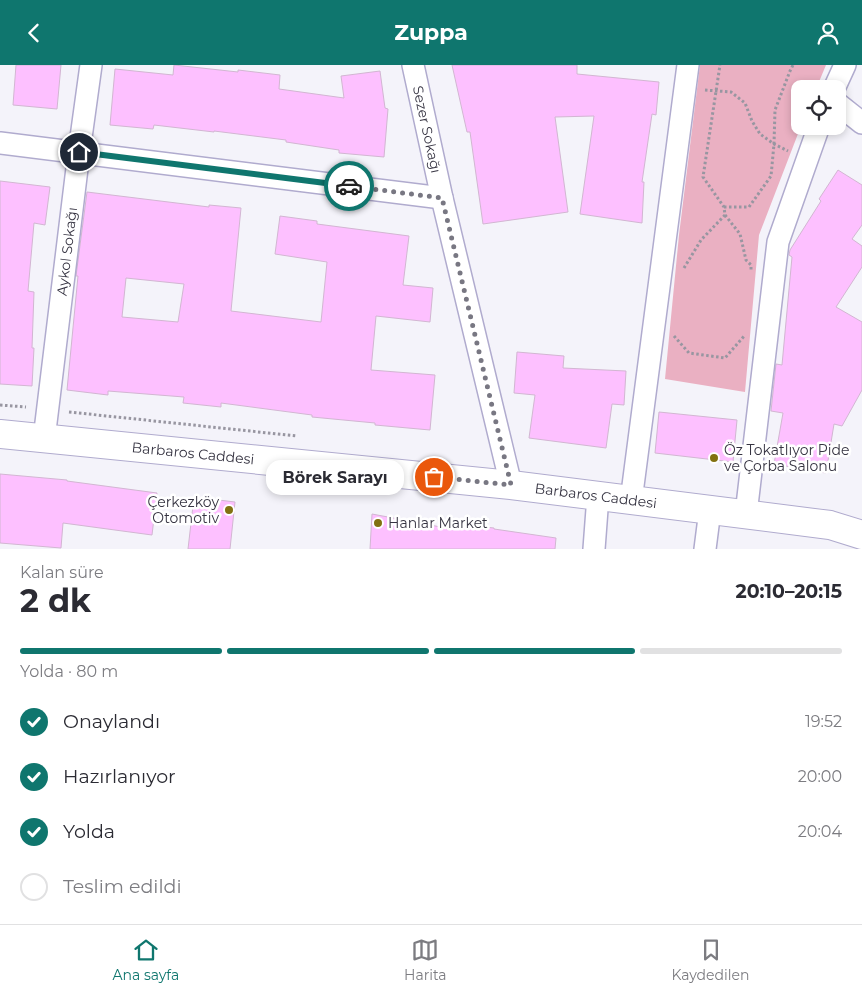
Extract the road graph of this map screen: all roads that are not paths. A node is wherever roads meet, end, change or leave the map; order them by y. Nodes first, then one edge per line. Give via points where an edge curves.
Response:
1 (91, 65) edge
2 (413, 65) edge
3 (688, 65) edge
4 (846, 65) edge
5 (838, 80) edge
6 (846, 110) edge
7 (862, 123) edge
8 (816, 135) edge
9 (0, 143) edge
10 (79, 152) junction
11 (442, 198) junction
12 (0, 434) edge
13 (44, 439) junction
14 (511, 485) junction
15 (598, 496) junction
16 (630, 501) junction
17 (710, 510) junction
18 (746, 514) junction
19 (862, 535) edge
20 (594, 549) edge
21 (705, 549) edge

1 - 10 street, Aykol Sokağı
2 - 11 street, Sezer Sokağı
3 - 16 street
4 - 5 street
6 - 7 street
8 - 18 street via 778,242
9 - 10 street
10 - 11 street
10 - 13 street, Aykol Sokağı
11 - 14 street, Sezer Sokağı
12 - 13 street, Barbaros Caddesi
13 - 14 street, Barbaros Caddesi
14 - 15 street, Barbaros Caddesi
15 - 16 street, Barbaros Caddesi
15 - 20 street
16 - 17 street, Barbaros Caddesi
17 - 18 street, Barbaros Caddesi
17 - 21 street
18 - 19 street, Barbaros Caddesi via 830,525

